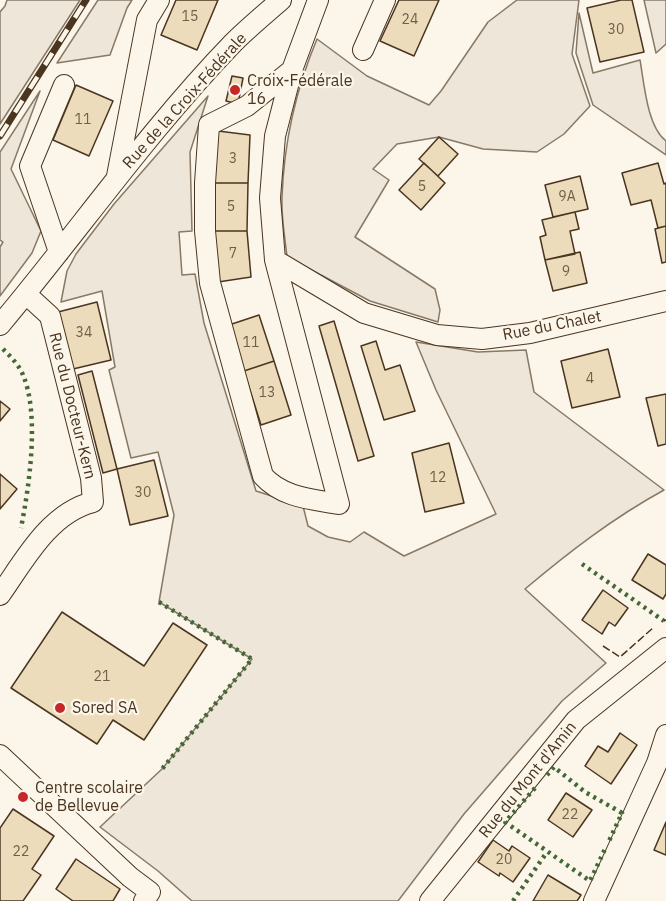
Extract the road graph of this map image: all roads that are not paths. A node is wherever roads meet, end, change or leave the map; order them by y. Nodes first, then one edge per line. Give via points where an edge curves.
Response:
1 (159, 0) edge
2 (281, 0) edge
3 (318, 0) edge
4 (385, 0) edge
5 (363, 50) dead end
6 (292, 70) junction
7 (64, 86) dead end
8 (116, 178) junction
9 (59, 252) junction
10 (275, 260) junction
11 (26, 294) junction
12 (666, 301) edge
13 (0, 325) edge
14 (0, 595) edge
15 (666, 648) edge
16 (666, 735) edge
17 (0, 755) edge
18 (147, 897) edge
19 (430, 901) edge
20 (594, 901) edge

1 - 8 street, Rue de la Croix-Fédérale via 147,20
2 - 8 street, Rue de la Croix-Fédérale via 234,42
3 - 6 street
4 - 5 street
6 - 10 street via 275,136 270,198
6 - 10 street via 247,106 209,125 205,231 210,283 263,476 291,495 339,504
7 - 9 street via 30,166
8 - 9 street, Rue de la Croix-Fédérale
9 - 11 street, Rue de la Croix-Fédérale
10 - 12 street, Rue du Chalet via 364,312 437,335 482,339 530,333
11 - 13 street, Rue de la Croix-Fédérale
11 - 14 street, Rue du Docteur-Kern via 50,316 91,478 93,502 78,506 59,519
15 - 19 street, Rue du Mont d'Amin via 576,720
16 - 20 street
17 - 18 street

